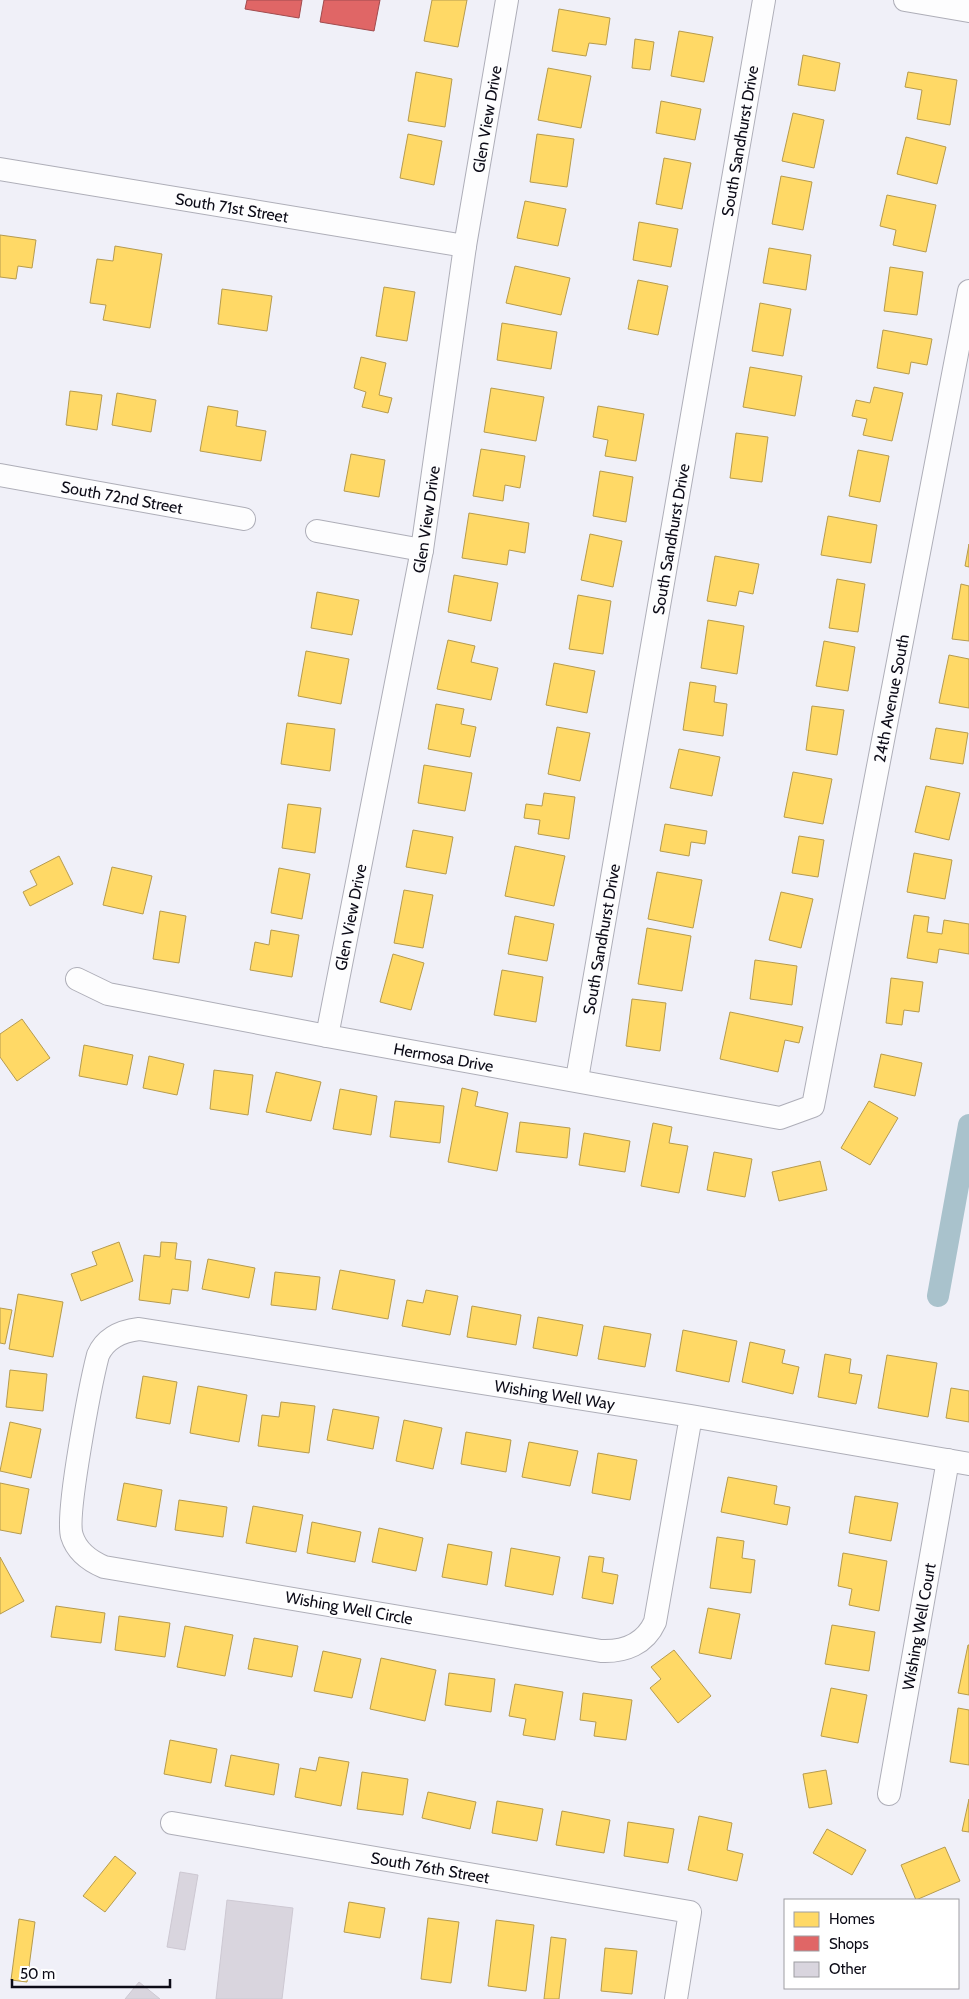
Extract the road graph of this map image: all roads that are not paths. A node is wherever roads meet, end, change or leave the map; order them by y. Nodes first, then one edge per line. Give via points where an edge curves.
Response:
1 (507, 0) edge
2 (764, 0) edge
3 (905, 0) edge
4 (969, 11) edge
5 (0, 169) edge
6 (465, 246) junction
7 (969, 291) edge
8 (0, 475) edge
9 (244, 519) dead end
10 (317, 532) dead end
11 (422, 550) junction
12 (77, 979) dead end
13 (327, 1036) junction
14 (577, 1080) junction
15 (813, 1106) joint
16 (139, 1329) joint
17 (691, 1416) junction
18 (959, 1462) edge
19 (889, 1794) dead end
20 (172, 1824) dead end
21 (676, 1999) edge

1 - 6 street, Glen View Drive
2 - 14 street, South Sandhurst Drive
3 - 4 street
5 - 6 street, South 71st Street
6 - 11 street, Glen View Drive
7 - 15 street, 24th Avenue South
8 - 9 street, South 72nd Street
10 - 11 street
11 - 13 street, Glen View Drive
12 - 13 street, Hermosa Drive via 108,994
13 - 14 street, Hermosa Drive
14 - 15 street, Hermosa Drive via 780,1118
16 - 17 street, Wishing Well Way
16 - 17 street, Wishing Well Circle via 127,1330 106,1342 98,1354 94,1370 70,1525 76,1546 94,1563 601,1652 619,1651 638,1643 655,1622
17 - 18 street, Wishing Well Way
18 - 19 street, Wishing Well Court
20 - 21 street, South 76th Street via 690,1912

